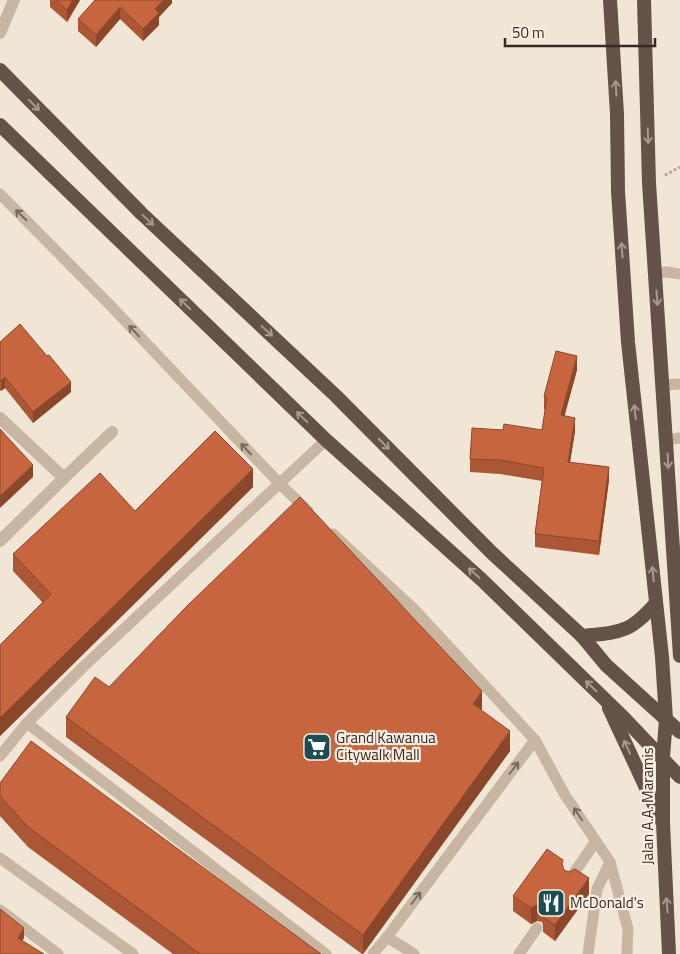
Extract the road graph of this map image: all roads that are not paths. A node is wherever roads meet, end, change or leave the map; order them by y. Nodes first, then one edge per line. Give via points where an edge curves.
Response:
1 (14, 0) edge
2 (610, 0) edge
3 (644, 0) edge
4 (0, 33) edge
5 (0, 70) edge
6 (0, 125) edge
7 (0, 194) edge
8 (656, 273) junction
9 (680, 274) edge
10 (680, 384) edge
11 (664, 385) junction
12 (0, 418) edge
13 (112, 432) dead end
14 (673, 439) edge
15 (326, 440) junction
16 (64, 478) junction
17 (280, 484) junction
18 (0, 541) edge
19 (676, 563) edge
20 (656, 603) junction
21 (582, 636) junction
22 (680, 656) edge
23 (605, 699) junction
24 (666, 719) junction
25 (27, 723) junction
26 (680, 732) edge
27 (535, 740) junction
28 (0, 756) edge
29 (663, 757) junction
30 (680, 777) edge
31 (663, 822) junction
32 (596, 841) junction
33 (0, 858) edge
34 (610, 862) junction
35 (569, 880) edge
36 (0, 910) edge
37 (537, 928) dead end
38 (387, 937) junction
39 (58, 954) edge
40 (133, 954) edge
41 (326, 954) edge
42 (373, 954) edge
43 (414, 954) edge
44 (519, 954) edge
45 (588, 954) edge
46 (627, 954) edge
47 (669, 954) edge

1 - 4 street
20 -> 2 highway, Jalan A.A. Maramis via 628,342
3 -> 8 highway via 649,183
5 -> 21 highway via 140,213 336,396 492,553
15 -> 6 highway
17 -> 7 lane
8 - 9 lane
8 -> 11 highway
10 - 11 lane
11 - 14 highway
12 - 16 street
13 - 16 street
14 -> 19 highway
15 - 17 lane
23 -> 15 highway via 482,580
16 - 18 street
17 - 25 lane
17 - 27 lane via 414,609
19 - 22 highway
20 - 21 highway via 639,622 622,631
20 - 24 highway, Jalan A.A. Maramis
21 - 24 highway via 606,665
23 - 29 highway
31 -> 23 highway
24 - 26 highway
24 - 29 highway, Jalan A.A. Maramis
25 - 28 lane
25 - 41 lane
32 -> 27 lane via 565,795
38 -> 27 lane
29 - 30 highway
29 - 31 highway, Jalan A.A. Maramis
47 -> 31 highway, Jalan A.A. Maramis
32 - 34 lane
32 - 35 lane
33 - 40 lane
34 - 45 lane via 597,889
34 - 46 lane via 628,929
36 - 39 lane
37 - 44 lane
38 - 42 lane
38 - 43 lane

